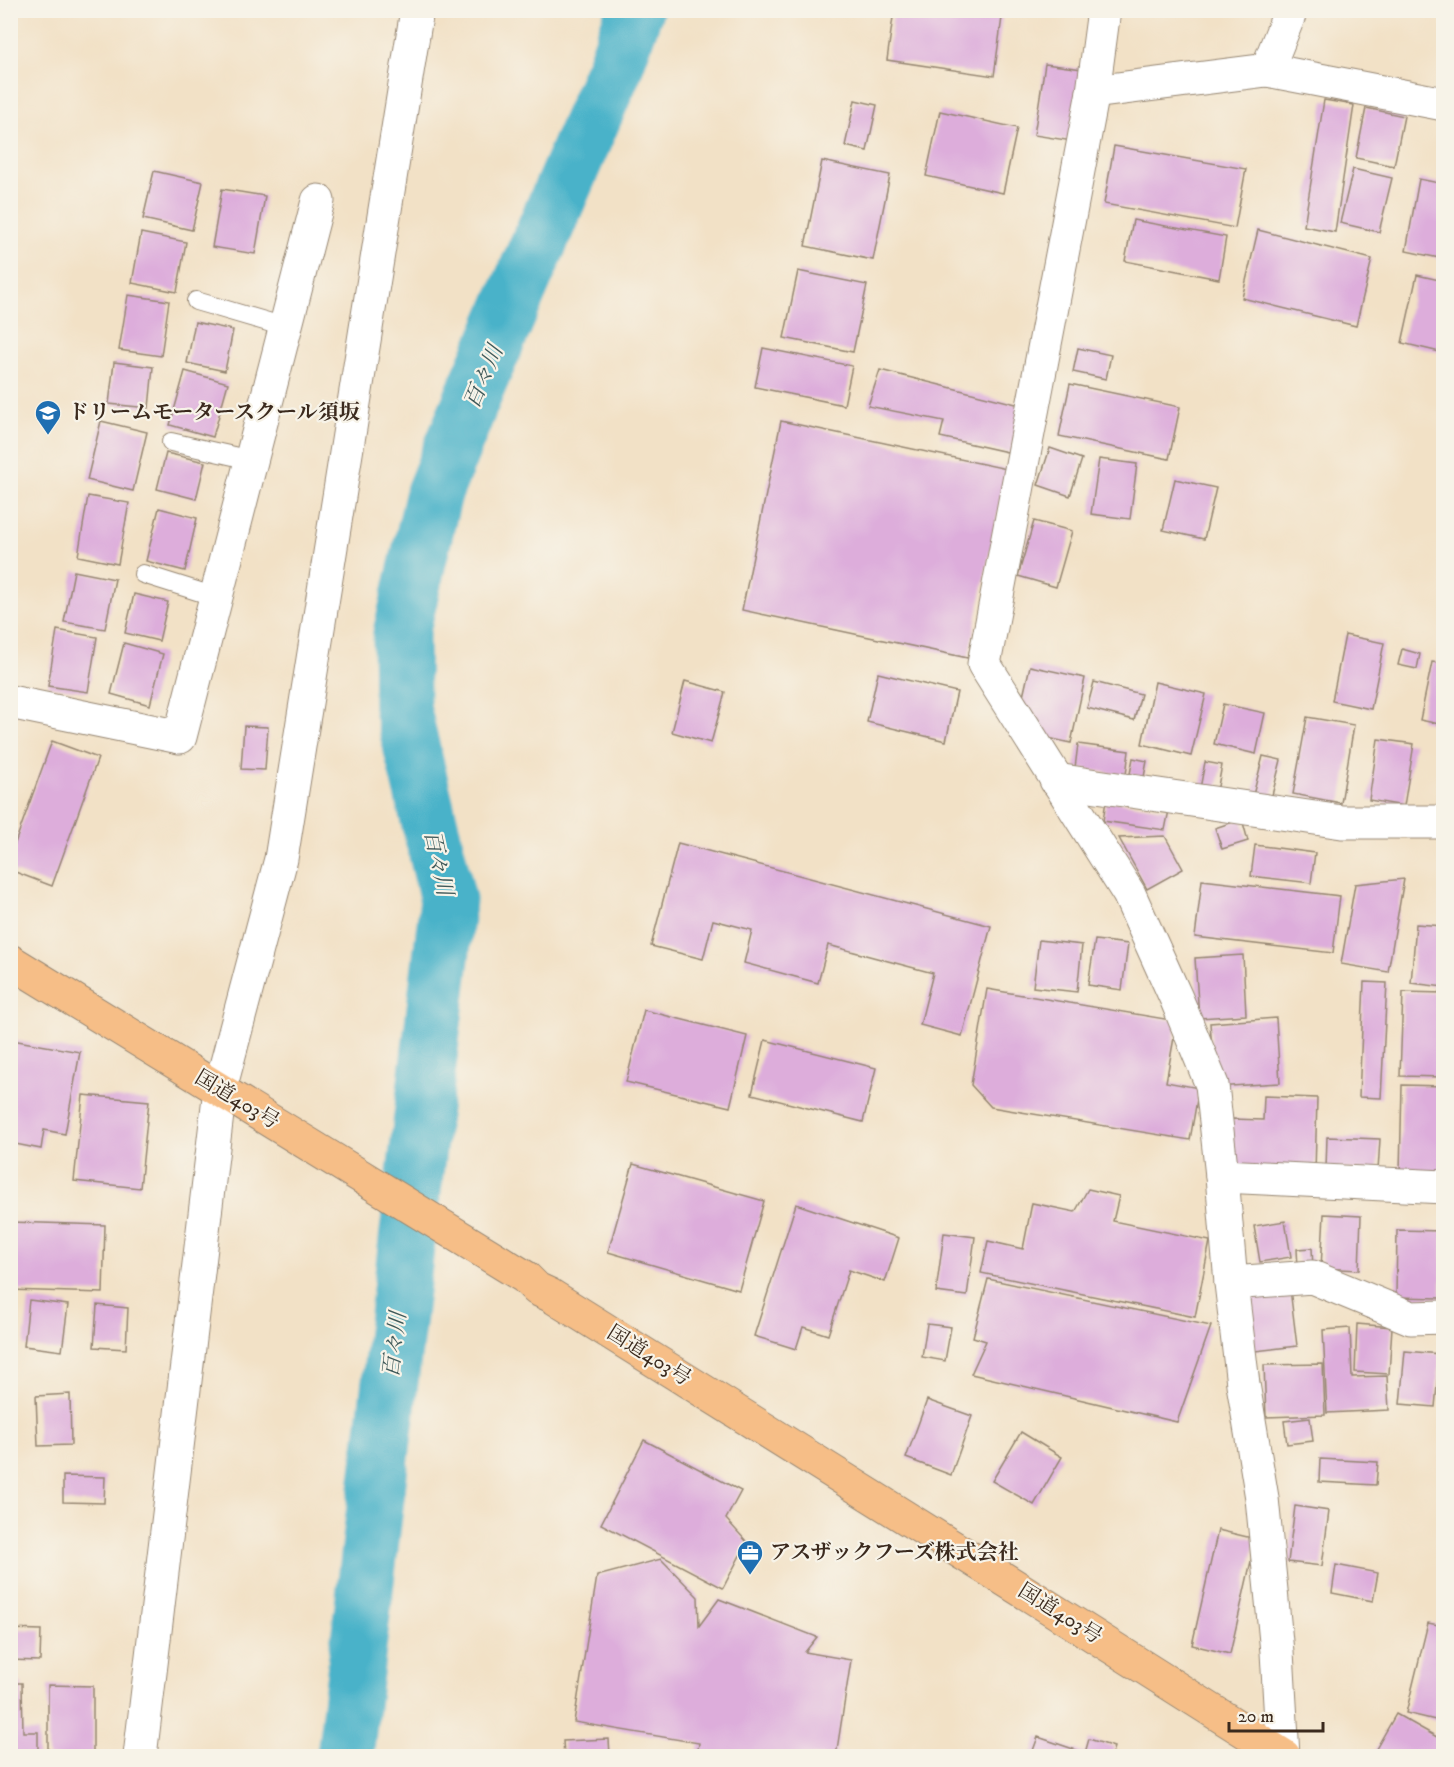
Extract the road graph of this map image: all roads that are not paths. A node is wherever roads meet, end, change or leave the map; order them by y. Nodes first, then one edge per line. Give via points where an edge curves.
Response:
1 (417, 10) edge
2 (1104, 10) edge
3 (1291, 10) edge
4 (1268, 70) junction
5 (1093, 92) junction
6 (1443, 104) edge
7 (318, 201) dead end
8 (196, 301) dead end
9 (285, 327) junction
10 (171, 442) dead end
11 (251, 460) junction
12 (143, 574) dead end
13 (216, 597) junction
14 (10, 702) edge
15 (1056, 780) junction
16 (1443, 822) edge
17 (10, 961) edge
18 (228, 1094) junction
19 (1222, 1176) junction
20 (1443, 1187) edge
21 (1231, 1283) junction
22 (1443, 1317) edge
23 (140, 1756) edge
24 (1284, 1756) edge

1 - 18 street via 281,859
2 - 5 street
3 - 4 street
4 - 5 street
4 - 6 street
5 - 15 street via 984,664
7 - 9 street
8 - 9 lane
9 - 11 street
10 - 11 lane
11 - 13 street
12 - 13 lane
13 - 14 street via 180,737
15 - 16 street via 1342,822
15 - 19 street via 1129,894 1176,998 1212,1085
17 - 18 highway, 国道403号
18 - 23 street
18 - 24 highway, 国道403号
19 - 20 street
19 - 21 street
21 - 22 street via 1312,1277 1411,1318
21 - 24 street via 1262,1498

